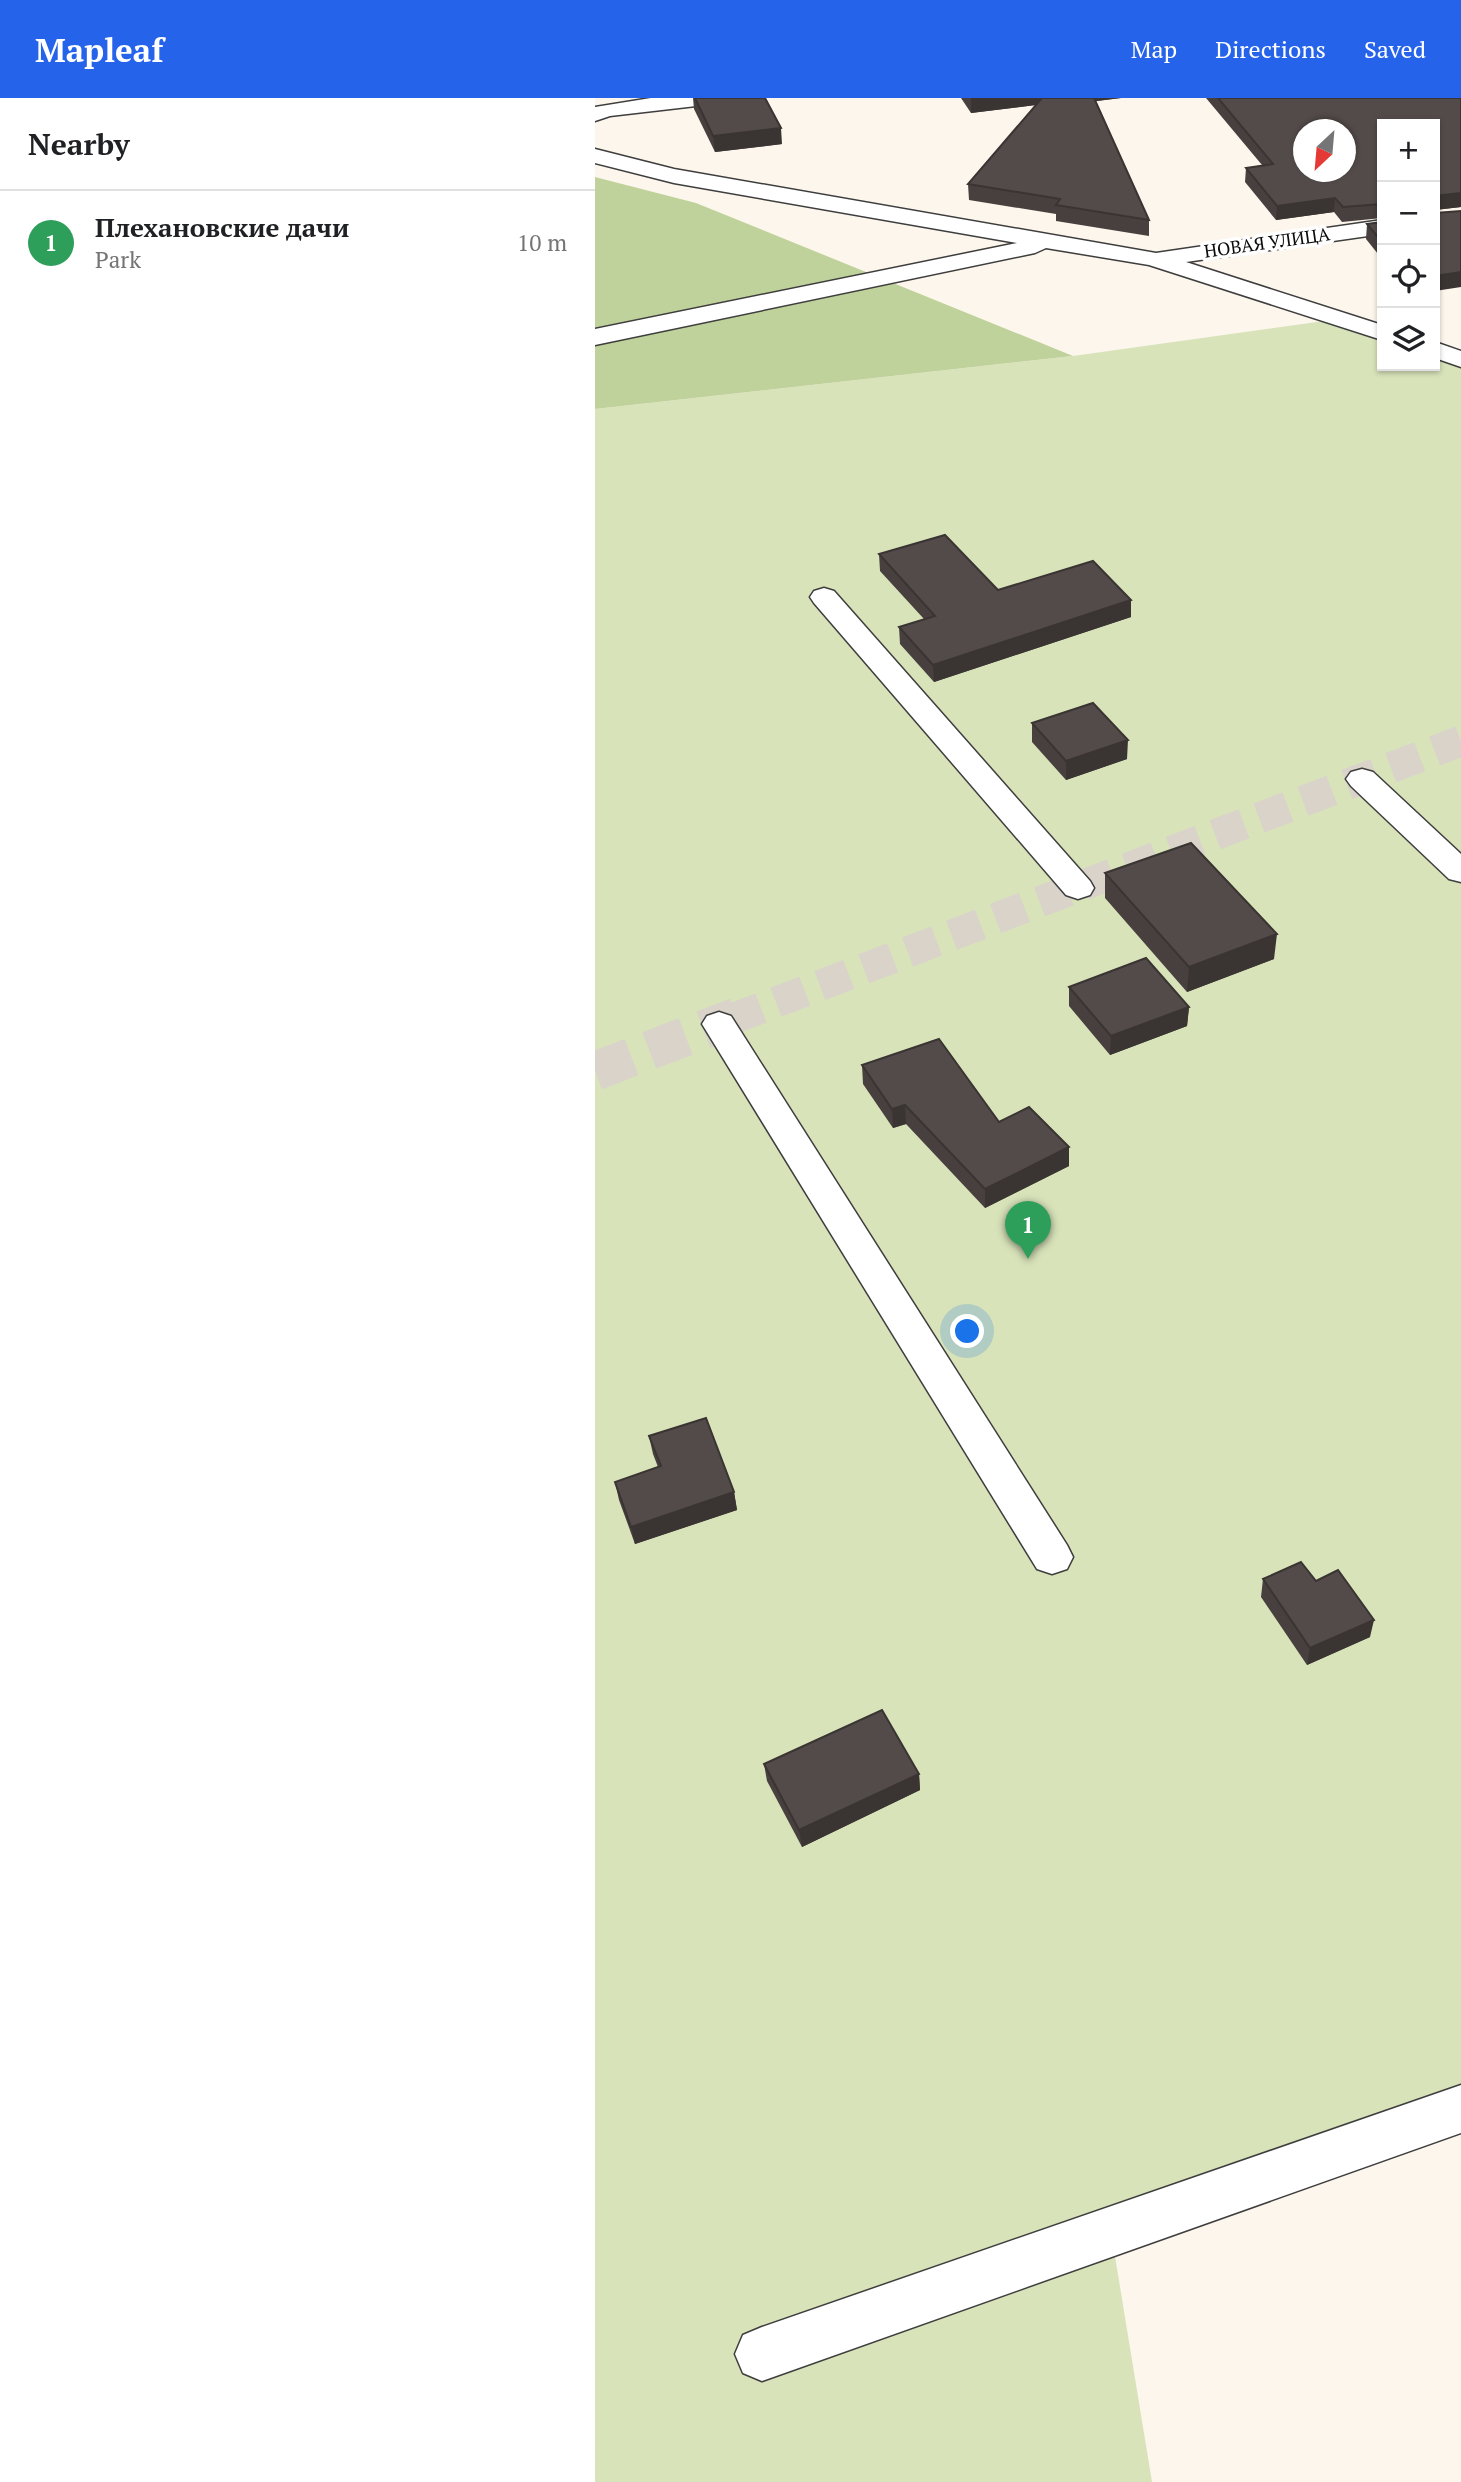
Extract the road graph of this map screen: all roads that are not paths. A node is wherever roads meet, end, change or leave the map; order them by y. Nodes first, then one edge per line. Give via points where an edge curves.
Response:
1 (705, 98) edge
2 (595, 114) edge
3 (595, 156) edge
4 (1377, 228) edge
5 (1058, 242) junction
6 (1153, 259) junction
7 (1377, 331) edge
8 (595, 337) edge
9 (1440, 352) edge
10 (1461, 359) edge
11 (824, 597) dead end
12 (1361, 779) dead end
13 (1461, 872) edge
14 (1078, 888) dead end
15 (719, 1024) dead end
16 (1052, 1557) dead end
17 (1461, 2109) edge
18 (762, 2354) dead end

1 - 2 street
3 - 5 street via 674,177
4 - 6 street, НОВАЯ УЛИЦА
5 - 6 street
5 - 8 street
6 - 7 street
9 - 10 street
11 - 14 street
12 - 13 street
15 - 16 street
17 - 18 street

